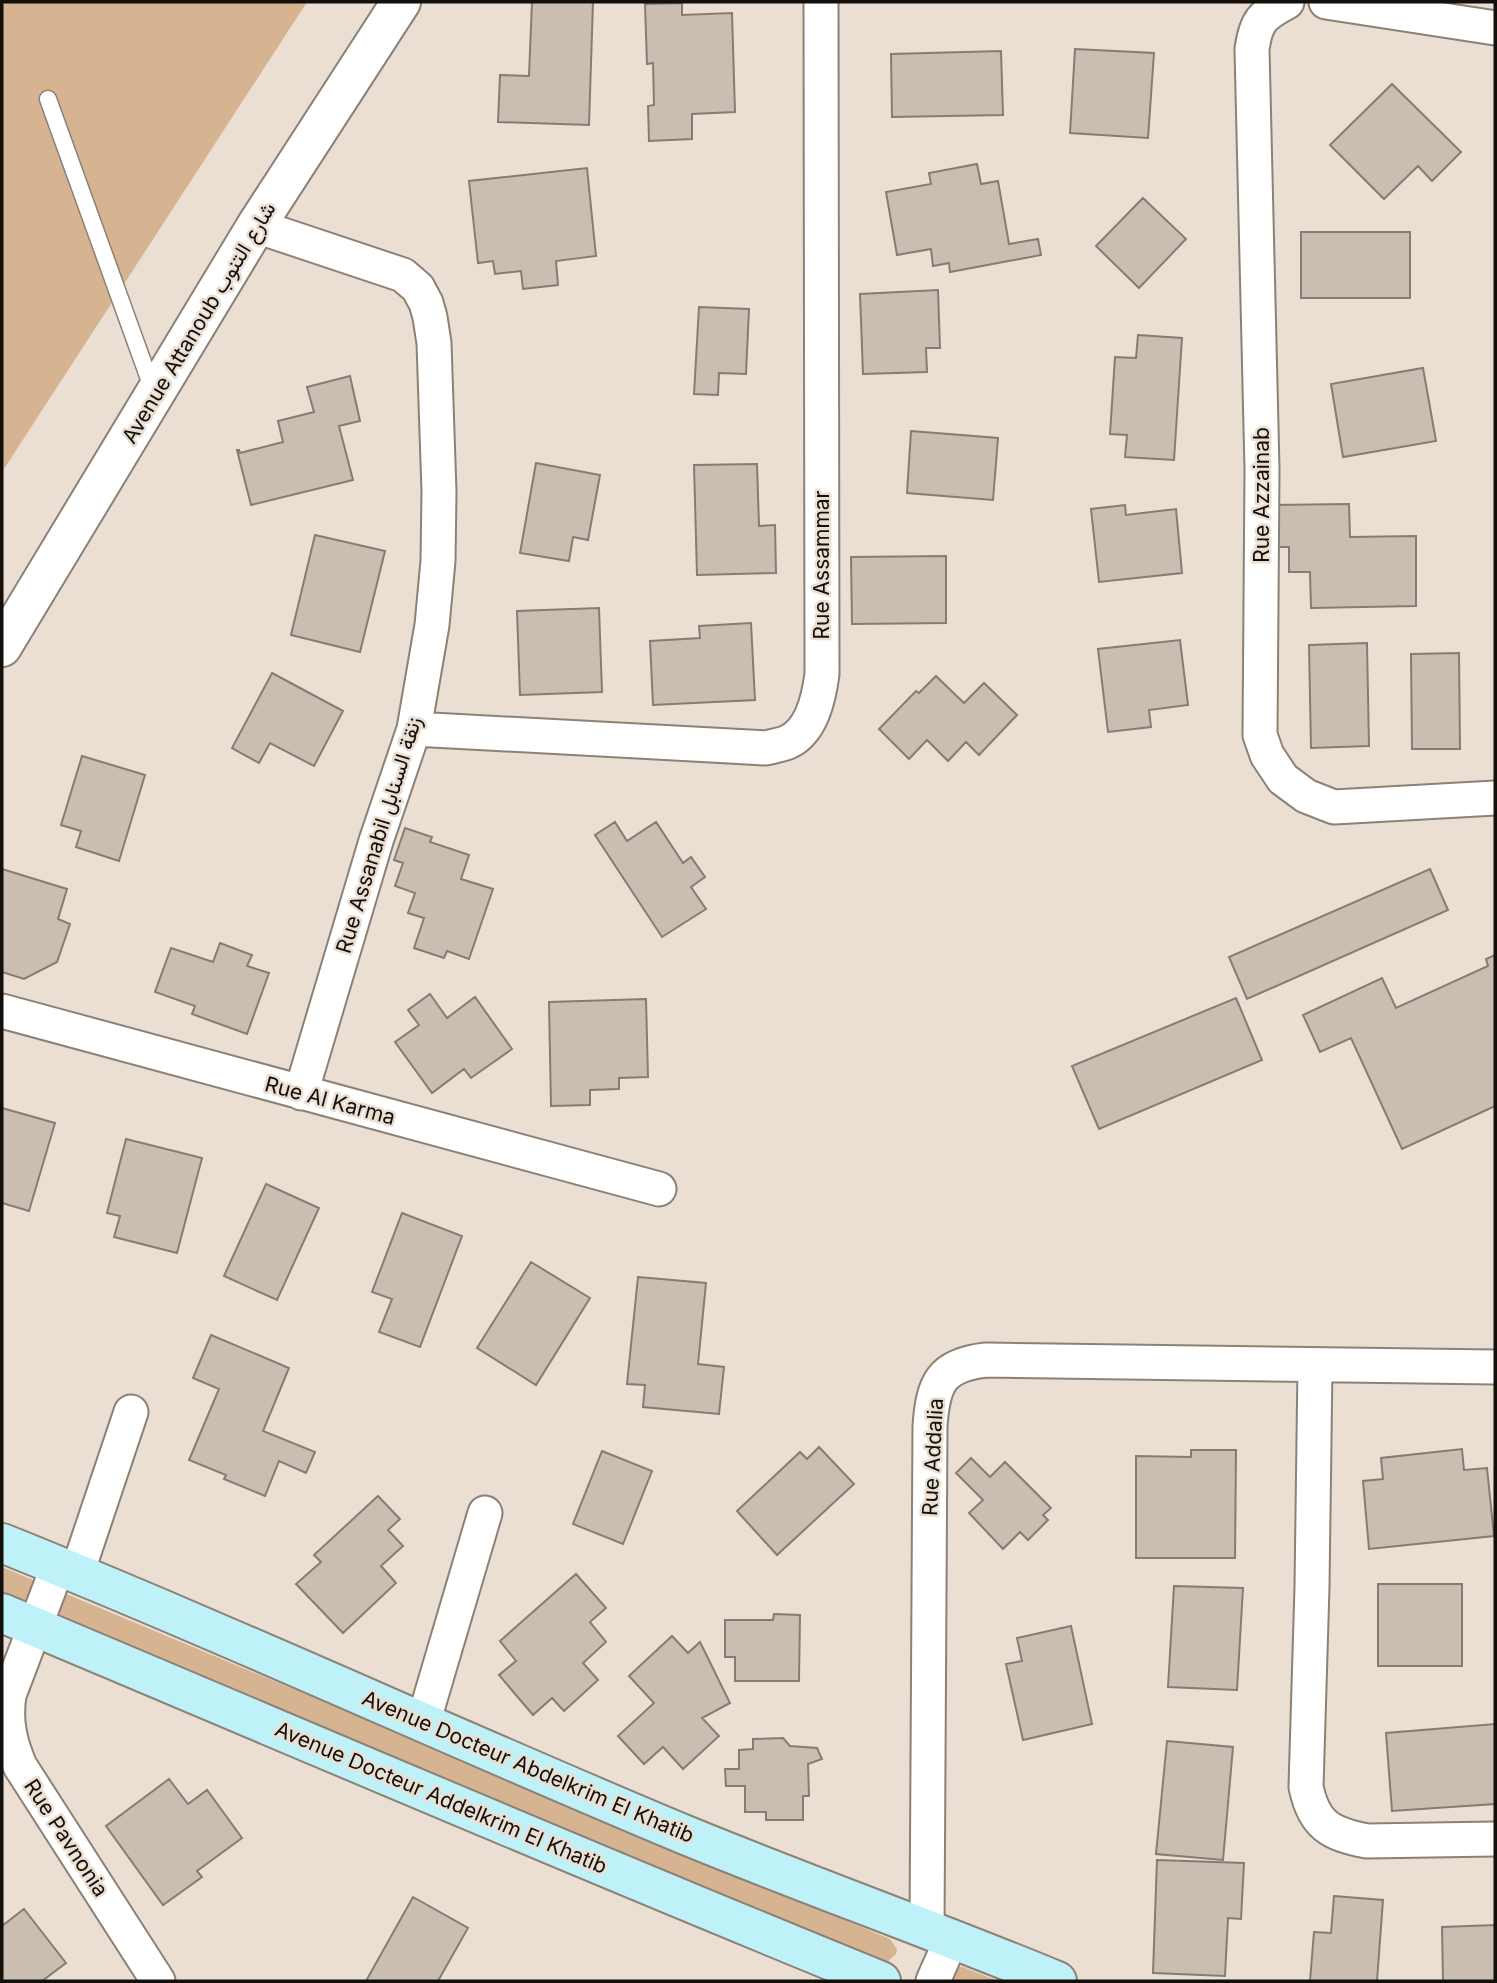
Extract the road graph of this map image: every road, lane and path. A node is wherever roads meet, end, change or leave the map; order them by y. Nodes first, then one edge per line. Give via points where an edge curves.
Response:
1 (401, 2) edge
2 (821, 2) edge
3 (1287, 2) edge
4 (1326, 2) edge
5 (1494, 20) edge
6 (48, 99) dead end
7 (256, 226) junction
8 (155, 396) junction
9 (2, 647) edge
10 (414, 729) junction
11 (1495, 799) edge
12 (2, 1011) edge
13 (301, 1093) junction
14 (659, 1189) dead end
15 (1315, 1365) junction
16 (1495, 1367) edge
17 (131, 1412) dead end
18 (485, 1513) dead end
19 (2, 1543) edge
20 (67, 1569) junction
21 (18, 1620) edge
22 (422, 1723) junction
23 (1495, 1839) edge
24 (939, 1933) junction
25 (158, 1981) edge
26 (881, 1981) edge
27 (933, 1981) edge
28 (1057, 1981) edge

1 - 7 street, Avenue Attanoub شارع التنوب
2 - 10 street, Rue Assammar via 822,674 820,694 804,728 790,741 766,748
3 - 11 street, Rue Azzainab via 1260,19 1252,49 1262,469 1260,735 1283,779 1306,796 1334,807
4 - 5 street
6 - 8 lane
7 - 8 street, Avenue Attanoub شارع التنوب
7 - 10 street, Rue Assanabil زنقة السنابل via 403,275 418,288 430,317 438,561
8 - 9 street, Avenue Attanoub شارع التنوب
10 - 13 street, Rue Assanabil زنقة السنابل
12 - 13 street, Rue Al Karma
13 - 14 street, Rue Al Karma
15 - 16 street, Rue Addalia
15 - 23 street via 1306,1787 1310,1806 1328,1828 1358,1839
15 - 24 street, Rue Addalia via 986,1360 953,1367 944,1375 931,1403 930,1426
17 - 20 street, Rue Pavnonia
18 - 22 street
19 - 20 main road, Avenue Docteur Abdelkrim El Khatib
20 - 21 street, Rue Pavnonia
20 - 22 main road, Avenue Docteur Abdelkrim El Khatib
21 - 25 street, Rue Pavnonia via 6,1713 12,1747
21 - 26 main road, Avenue Docteur Addelkrim El Khatib
22 - 24 main road, Avenue Docteur Abdelkrim El Khatib via 687,1835
24 - 27 street
24 - 28 main road, Avenue Docteur Abdelkrim El Khatib

